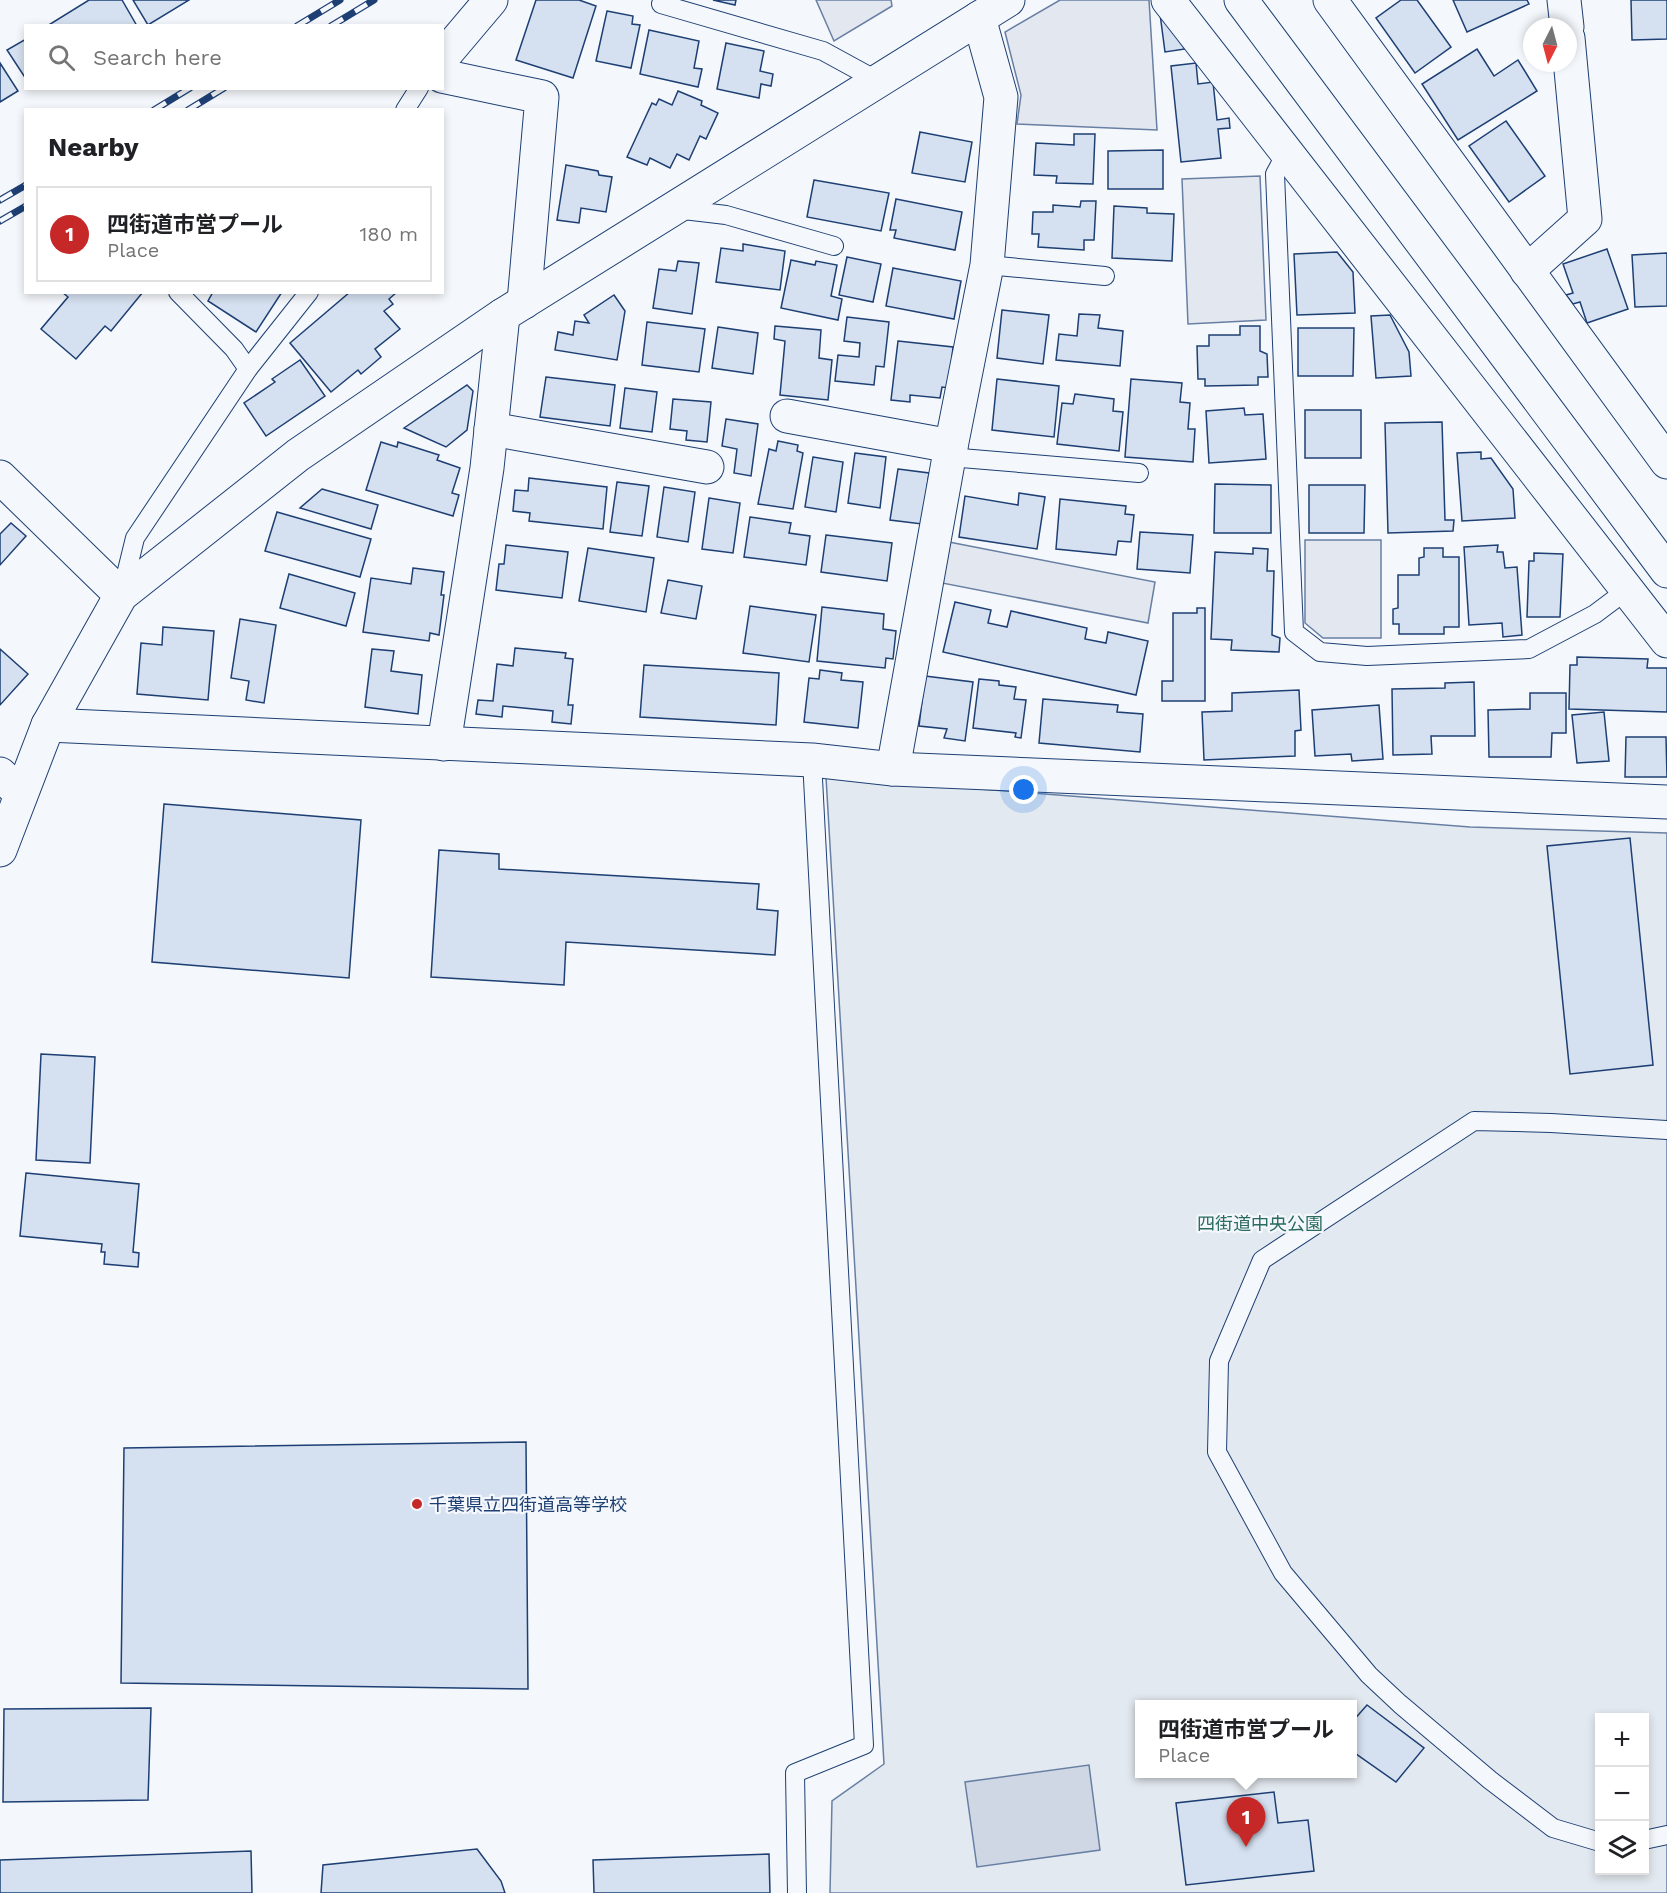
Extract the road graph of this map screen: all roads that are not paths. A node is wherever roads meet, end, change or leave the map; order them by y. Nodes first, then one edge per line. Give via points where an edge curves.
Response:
1 (491, 0) edge
2 (1008, 0) edge
3 (1168, 0) edge
4 (1241, 0) edge
5 (1330, 0) edge
6 (1564, 0) edge
7 (662, 4) dead end
8 (979, 18) junction
9 (1566, 18) edge
10 (444, 56) edge
11 (1571, 72) edge
12 (444, 76) edge
13 (878, 81) junction
14 (418, 90) edge
15 (406, 108) edge
16 (1287, 152) junction
17 (673, 209) junction
18 (834, 246) dead end
19 (987, 265) junction
20 (1527, 271) junction
21 (1105, 276) dead end
22 (180, 294) edge
23 (307, 294) edge
24 (513, 308) junction
25 (248, 369) junction
26 (787, 416) dead end
27 (491, 429) junction
28 (950, 452) junction
29 (1667, 462) edge
30 (707, 467) dead end
31 (1139, 473) dead end
32 (0, 477) edge
33 (1667, 571) edge
34 (1627, 590) junction
35 (121, 595) junction
36 (1667, 641) edge
37 (48, 725) junction
38 (444, 744) junction
39 (812, 760) junction
40 (893, 769) junction
41 (10, 784) edge
42 (1667, 802) edge
43 (0, 850) edge
44 (1667, 1130) edge
45 (1667, 1835) edge
46 (1649, 1839) edge
47 (1595, 1841) edge
48 (797, 1893) edge

1 - 10 street
2 - 8 street
3 - 16 street
4 - 33 street
5 - 20 street
6 - 9 street
7 - 13 lane via 823,51
8 - 13 street
8 - 19 street via 1001,97
11 - 20 street via 1585,219
12 - 24 street via 542,97
13 - 17 street
14 - 15 lane
16 - 34 street
16 - 34 lane via 1275,174 1294,632 1320,652 1366,656 1529,649 1595,614
17 - 18 lane via 726,215
17 - 24 street
19 - 21 lane
19 - 28 street
20 - 29 street
22 - 25 lane via 234,349
23 - 25 lane
24 - 27 street
24 - 35 street via 298,455
25 - 35 lane via 135,538
26 - 28 street
27 - 30 street
27 - 38 street
28 - 31 lane
28 - 40 street
32 - 35 street
34 - 36 street
35 - 37 street
37 - 38 street
37 - 41 street
38 - 39 street
39 - 40 street
39 - 48 lane via 864,1745 795,1773
40 - 42 street
41 - 43 street
44 - 47 lane via 1474,1121 1262,1260 1219,1361 1217,1452 1283,1573 1369,1675 1400,1704 1552,1828
45 - 46 lane

